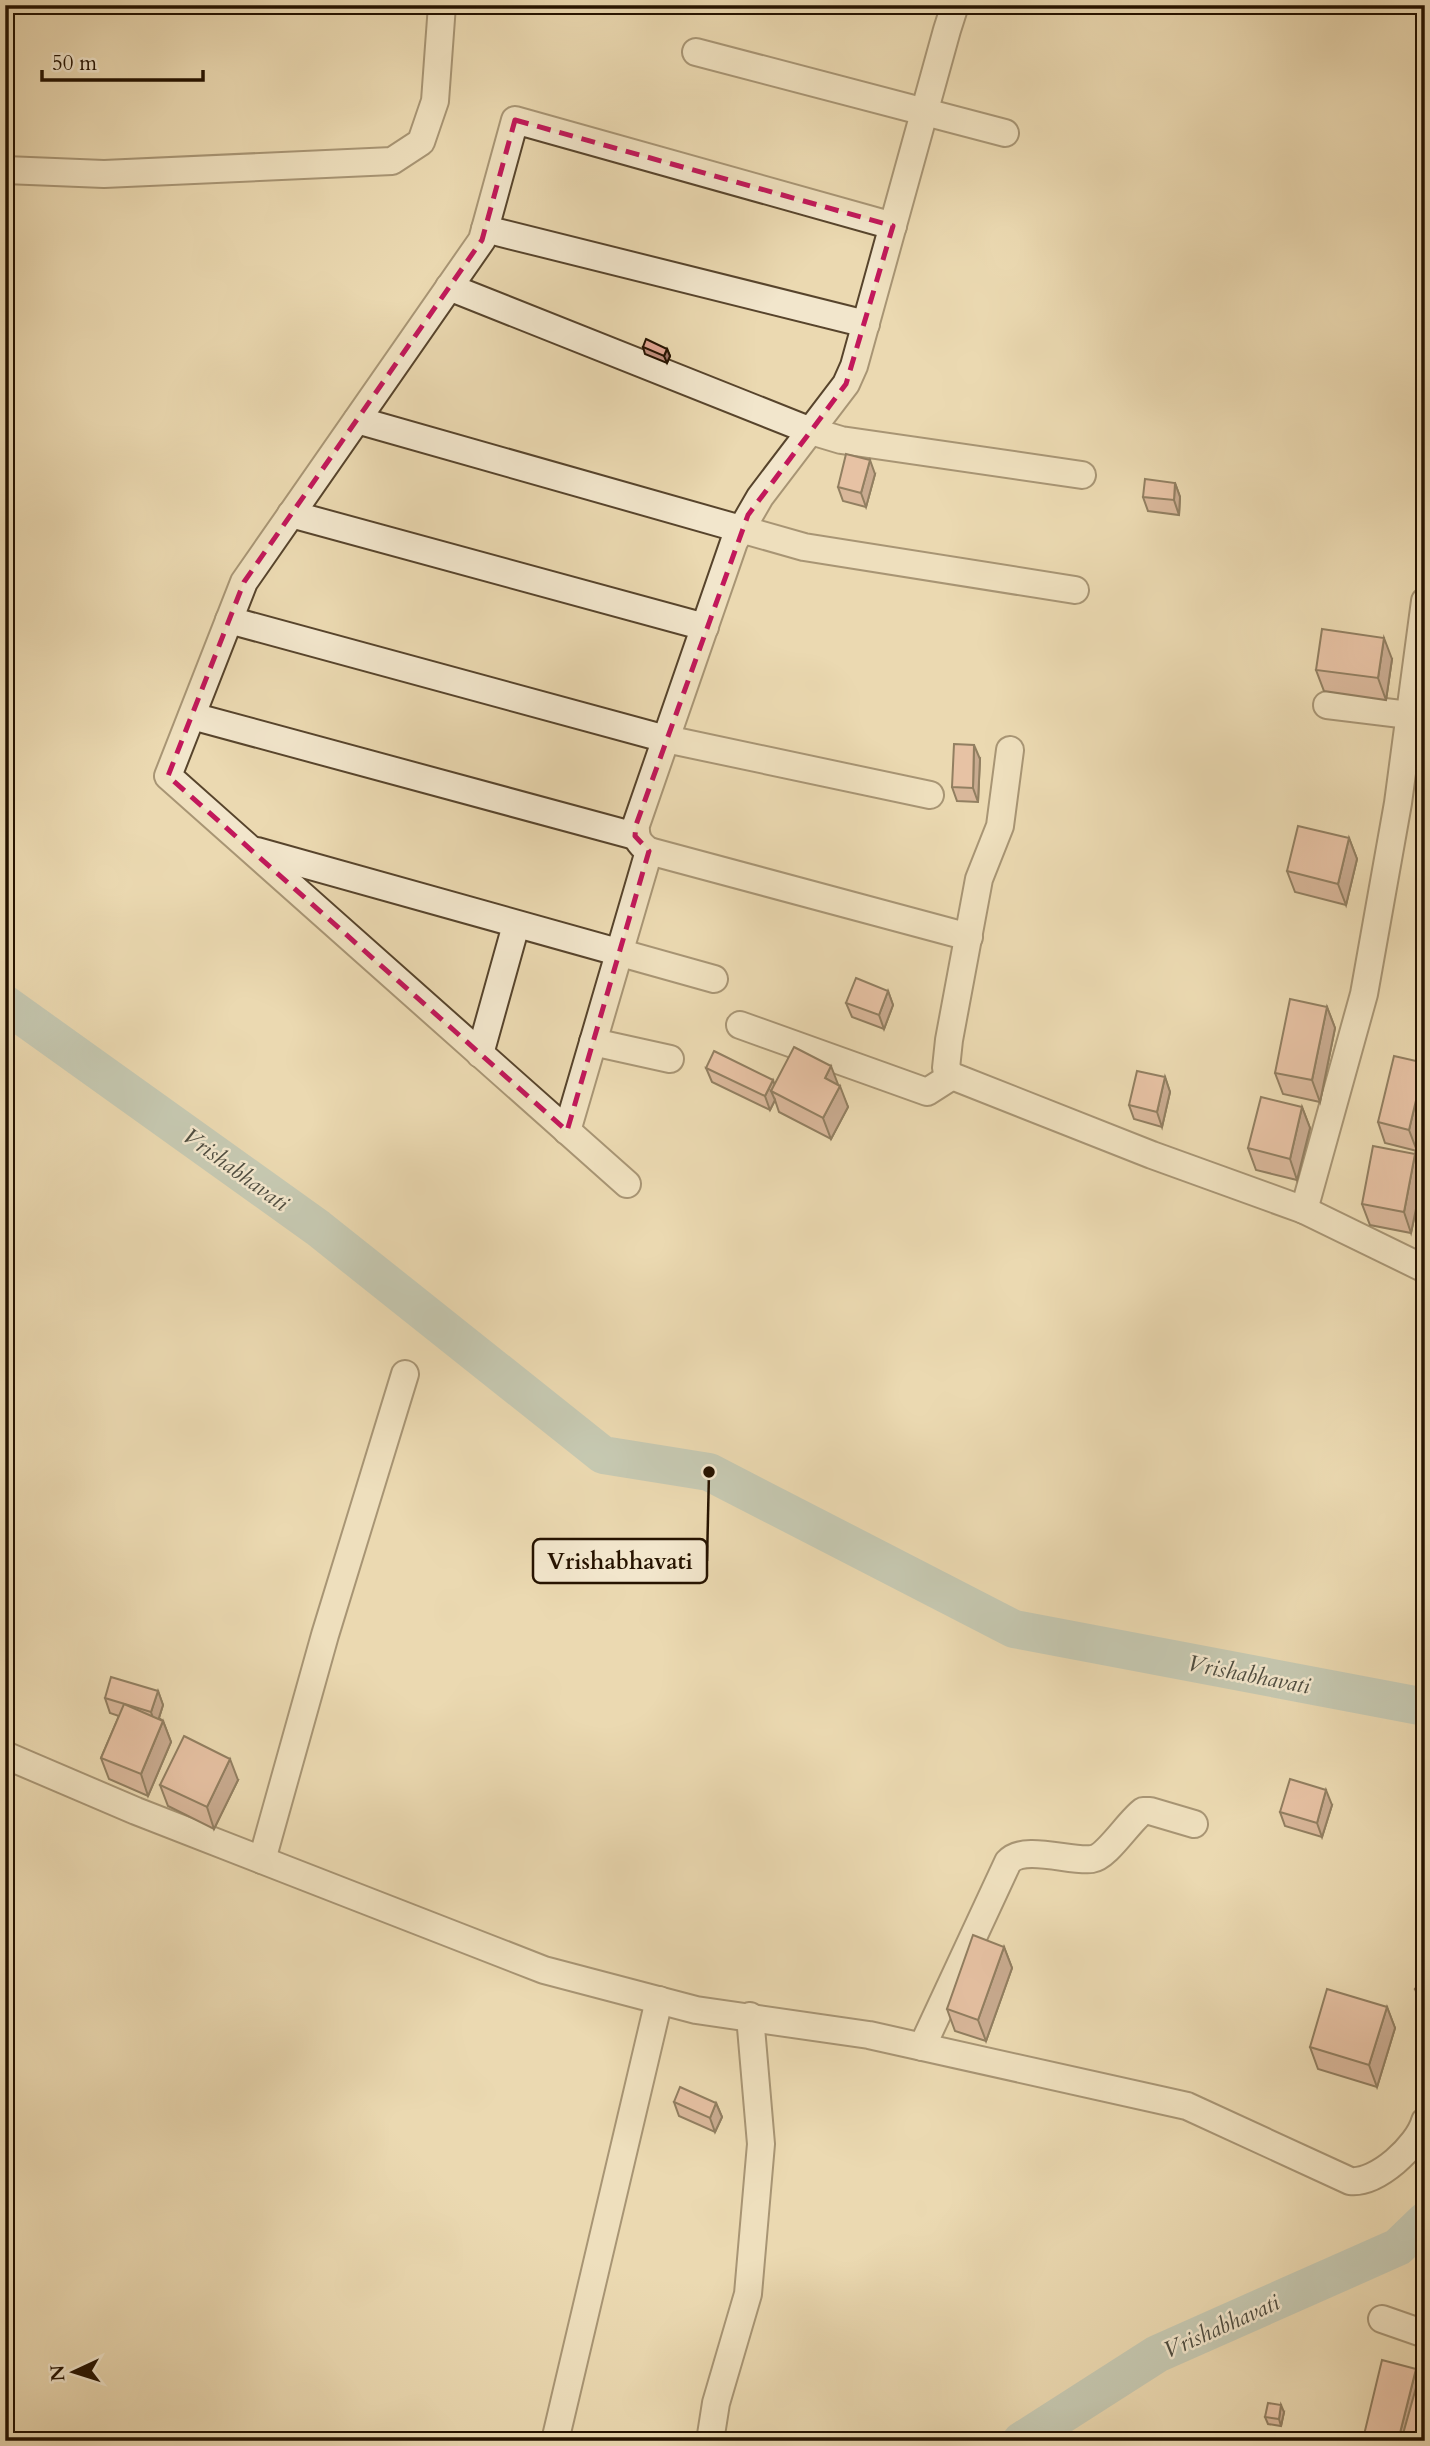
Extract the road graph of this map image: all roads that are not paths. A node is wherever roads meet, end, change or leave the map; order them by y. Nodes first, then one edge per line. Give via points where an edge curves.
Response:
1 (442, 5) edge
2 (955, 5) edge
3 (696, 52) dead end
4 (924, 111) junction
5 (1004, 133) dead end
6 (5, 170) edge
7 (893, 226) junction
8 (485, 229) junction
9 (449, 287) junction
10 (866, 324) junction
11 (357, 420) junction
12 (811, 431) junction
13 (1082, 475) dead end
14 (291, 514) junction
15 (742, 528) junction
16 (1074, 590) dead end
17 (1425, 601) edge
18 (229, 620) junction
19 (705, 627) junction
20 (1327, 705) dead end
21 (1409, 715) junction
22 (192, 716) junction
23 (666, 739) junction
24 (1010, 750) dead end
25 (930, 795) dead end
26 (642, 844) junction
27 (251, 850) junction
28 (516, 925) junction
29 (969, 937) junction
30 (619, 954) junction
31 (714, 979) dead end
32 (740, 1025) dead end
33 (593, 1042) junction
34 (480, 1054) junction
35 (670, 1059) dead end
36 (952, 1076) junction
37 (567, 1131) junction
38 (627, 1184) dead end
39 (1304, 1210) junction
40 (1425, 1269) edge
41 (405, 1374) dead end
42 (5, 1755) edge
43 (1195, 1824) dead end
44 (262, 1860) junction
45 (659, 2000) junction
46 (750, 2016) junction
47 (922, 2047) junction
48 (1425, 2121) edge
49 (1382, 2319) dead end
50 (1425, 2334) edge
51 (555, 2441) edge
52 (710, 2441) edge

1 - 6 street via 435,101 421,142 392,161 104,174
2 - 4 street
3 - 4 street
4 - 5 street
4 - 7 street
7 - 8 street via 515,120
7 - 10 street
8 - 9 street
8 - 10 street
9 - 11 street
9 - 12 street
10 - 12 street via 846,384
11 - 14 street
11 - 15 street
12 - 13 street via 841,440
12 - 15 street
14 - 18 street via 244,582
14 - 19 street
15 - 16 street via 804,547
15 - 19 street
17 - 21 street
18 - 22 street
18 - 23 street
19 - 23 street
20 - 21 street
21 - 39 street via 1364,994
22 - 26 street
22 - 27 street via 169,776
23 - 25 street
23 - 26 street via 636,825
24 - 29 street via 1000,826 979,879
26 - 29 street
26 - 30 street
27 - 28 street
27 - 34 street
28 - 30 street
28 - 34 street
29 - 36 street via 946,1068
30 - 31 street
30 - 33 street
32 - 36 street via 927,1092
33 - 35 street
33 - 37 street
34 - 37 street
36 - 39 street
37 - 38 street
39 - 40 street
41 - 44 street
42 - 44 street
43 - 47 street via 1143,1811 1093,1859 1012,1857
44 - 45 street via 544,1970
45 - 46 street
45 - 51 street
46 - 47 street
46 - 52 street via 761,2144 748,2294 716,2403
47 - 48 street via 1187,2106 1350,2181 1386,2169 1415,2141
49 - 50 street

